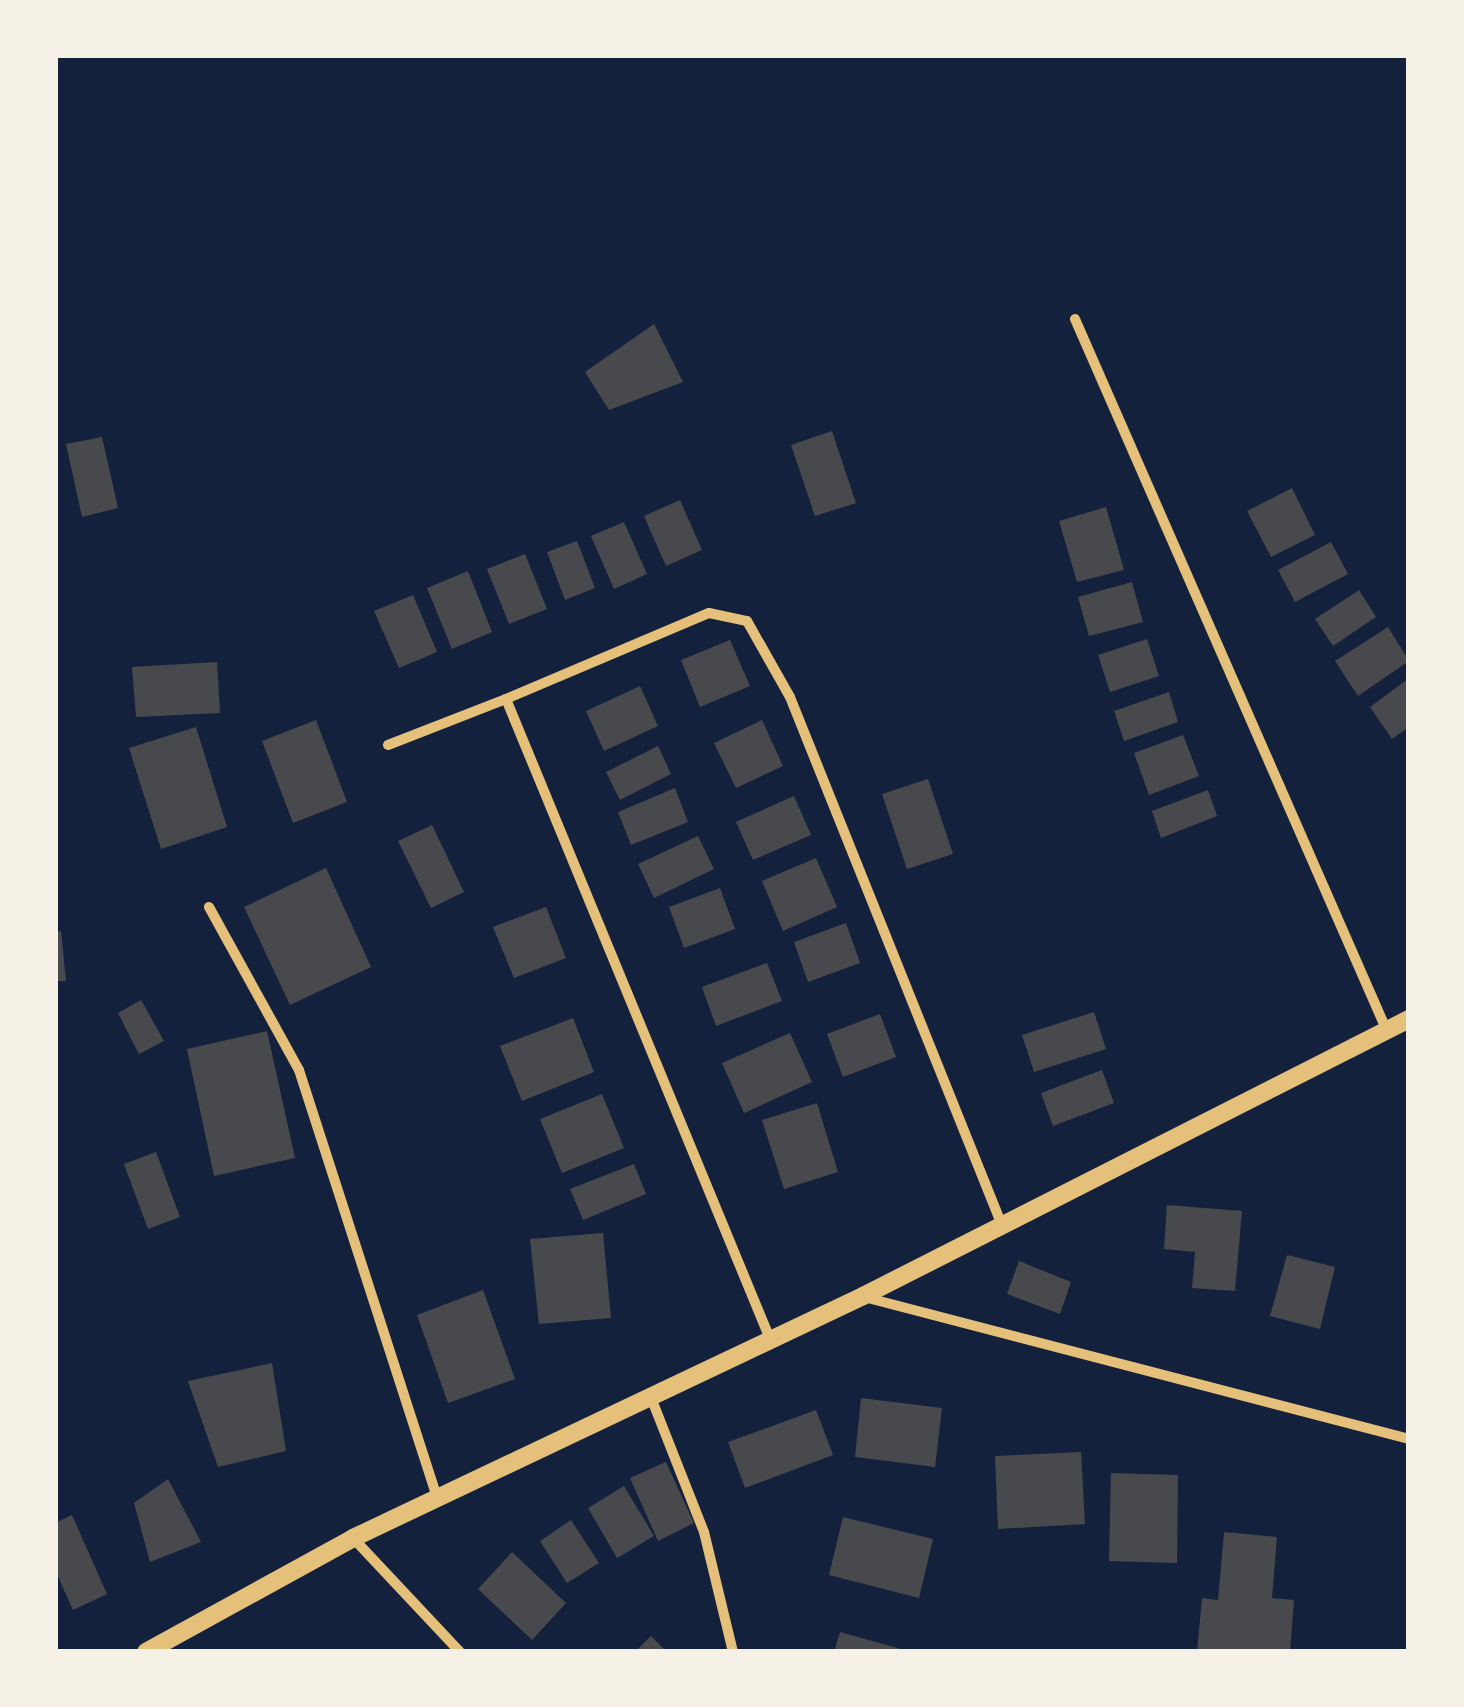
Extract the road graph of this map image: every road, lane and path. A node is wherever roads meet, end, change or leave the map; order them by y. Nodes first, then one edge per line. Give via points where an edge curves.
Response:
1 (1075, 319) dead end
2 (506, 699) junction
3 (388, 745) dead end
4 (209, 907) dead end
5 (1409, 1019) edge
6 (1388, 1032) junction
7 (1001, 1224) junction
8 (863, 1296) junction
9 (768, 1334) junction
10 (650, 1394) junction
11 (1409, 1439) edge
12 (437, 1496) junction
13 (353, 1538) junction
14 (146, 1652) edge
15 (460, 1652) edge
16 (732, 1652) edge

1 - 6 street
2 - 3 street
2 - 7 street via 709,613 747,621 790,696
2 - 9 street
4 - 12 street via 299,1070
5 - 6 street
6 - 7 street
7 - 8 street
8 - 9 street
8 - 11 street
9 - 10 street
10 - 12 street
10 - 16 street via 704,1532
12 - 13 street
13 - 14 street
13 - 15 street

